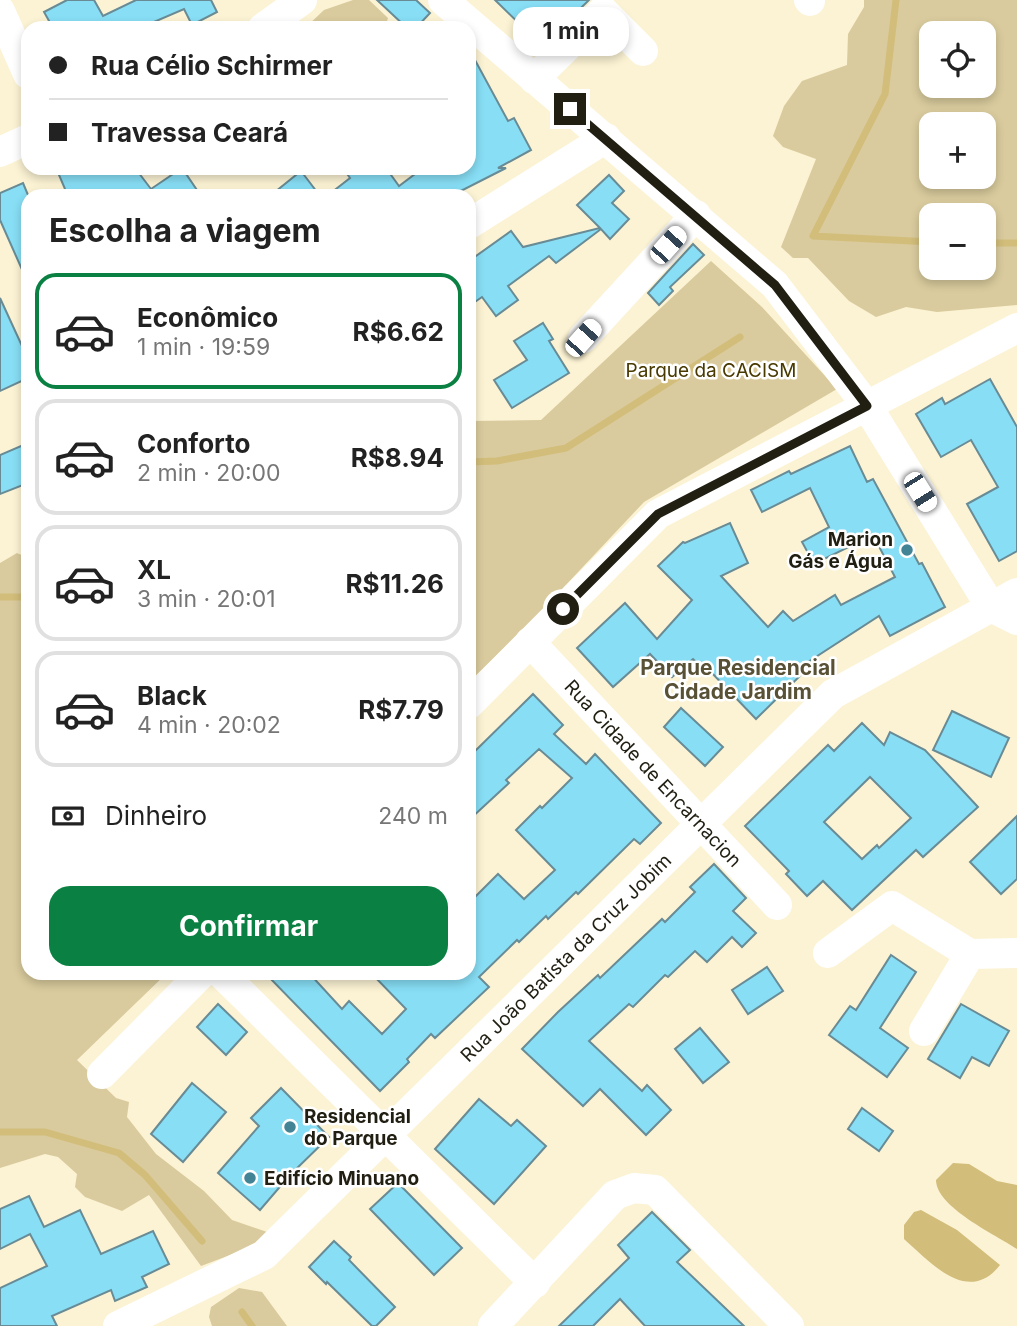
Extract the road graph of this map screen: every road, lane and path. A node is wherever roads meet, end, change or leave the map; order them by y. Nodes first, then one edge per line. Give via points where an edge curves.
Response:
1 (302, 0) edge
2 (443, 0) edge
3 (0, 11) edge
4 (273, 21) edge
5 (467, 21) edge
6 (476, 29) edge
7 (643, 51) dead end
8 (21, 58) edge
9 (534, 79) junction
10 (606, 138) junction
11 (21, 142) edge
12 (0, 152) edge
13 (696, 215) junction
14 (476, 220) edge
15 (1017, 328) edge
16 (583, 338) dead end
17 (867, 406) junction
18 (1008, 606) edge
19 (530, 642) junction
20 (476, 697) edge
21 (701, 824) junction
22 (777, 905) dead end
23 (828, 953) dead end
24 (1017, 953) edge
25 (970, 954) junction
26 (195, 980) edge
27 (228, 980) edge
28 (924, 1031) dead end
29 (102, 1074) dead end
30 (386, 1135) junction
31 (535, 1283) junction
32 (118, 1326) edge
33 (493, 1326) edge
34 (789, 1326) edge

1 - 4 street
2 - 5 street
3 - 8 street
6 - 9 street
7 - 9 street via 603,11
9 - 10 street
10 - 13 street
10 - 14 street
11 - 12 street
13 - 16 street
13 - 17 street via 775,285
15 - 17 street
17 - 18 street
17 - 19 street via 658,514
18 - 21 street, Rua João Batista da Cruz Jobim via 833,694
19 - 20 street
19 - 21 street, Rua Cidade de Encarnacion
21 - 22 street, Rua Cidade de Encarnacion
21 - 30 street, Rua João Batista da Cruz Jobim
23 - 25 street via 892,906
24 - 25 street
25 - 28 street
26 - 29 street
27 - 30 street
30 - 31 street
30 - 32 street, Rua João Batista da Cruz Jobim via 264,1255
31 - 33 street
31 - 34 street via 615,1195 634,1188 655,1190

